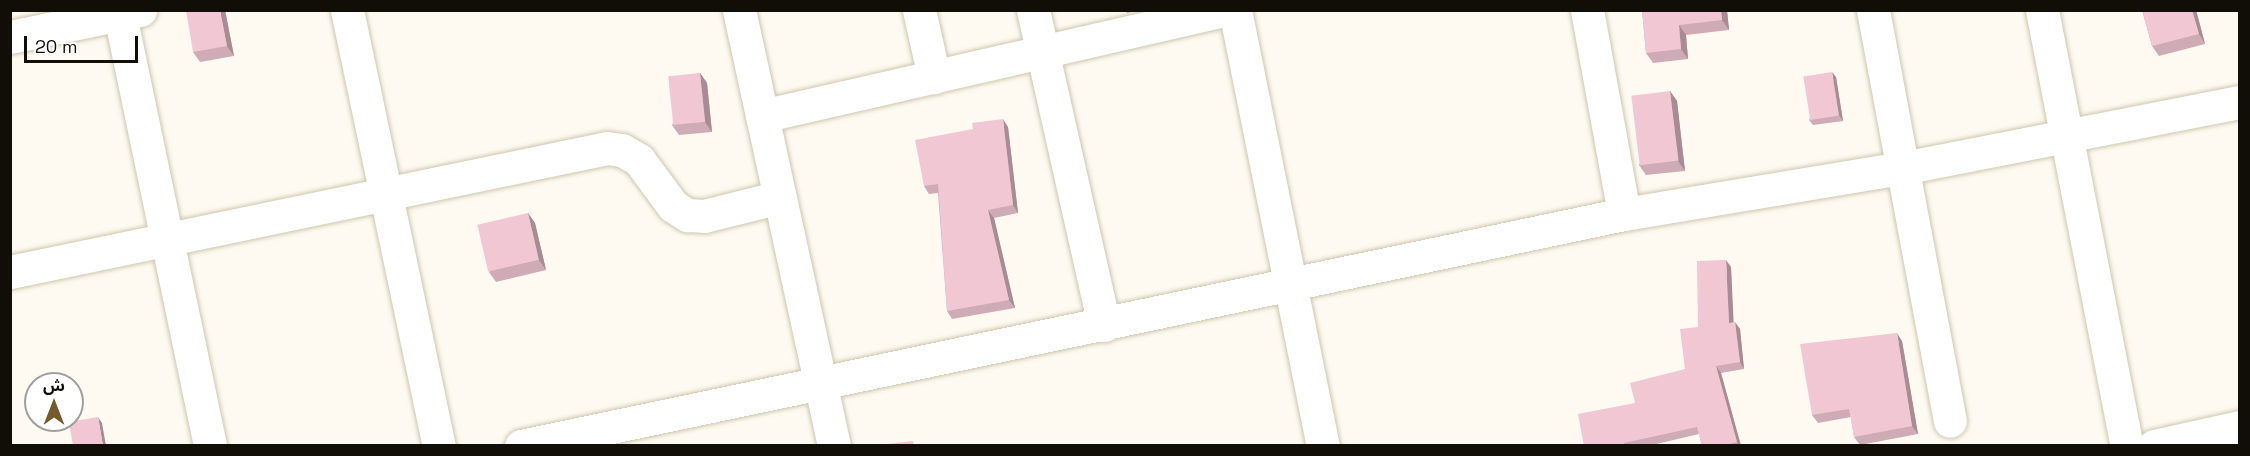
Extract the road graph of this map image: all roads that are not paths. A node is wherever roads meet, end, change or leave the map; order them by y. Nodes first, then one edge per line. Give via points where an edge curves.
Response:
1 (347, 10) edge
2 (739, 10) edge
3 (919, 10) edge
4 (1033, 10) edge
5 (1225, 10) edge
6 (1235, 10) edge
7 (1587, 10) edge
8 (1874, 10) edge
9 (2042, 10) edge
10 (126, 12) edge
11 (10, 37) edge
12 (1042, 52) junction
13 (933, 78) junction
14 (2240, 102) edge
15 (762, 116) junction
16 (2066, 136) junction
17 (1903, 168) junction
18 (386, 194) junction
19 (780, 197) junction
20 (1624, 214) junction
21 (167, 240) junction
22 (10, 272) edge
23 (1293, 286) junction
24 (1104, 325) junction
25 (822, 383) junction
26 (1950, 421) dead end
27 (2240, 427) edge
28 (210, 446) edge
29 (439, 446) edge
30 (521, 446) edge
31 (834, 446) edge
32 (1323, 446) edge
33 (2127, 446) edge
34 (2154, 446) edge

1 - 18 street
2 - 15 street
3 - 13 street
4 - 12 street
5 - 12 street
6 - 23 street
7 - 20 street
8 - 17 street
9 - 16 street
10 - 11 street
10 - 21 street
12 - 13 street
12 - 24 street
13 - 15 street
14 - 16 street
15 - 19 street
16 - 17 street
16 - 33 street
17 - 20 street
17 - 26 street
18 - 19 street via 607,148 622,150 639,160 673,206 687,215 704,216
18 - 21 street
18 - 29 street
19 - 25 street
20 - 23 street
21 - 22 street
21 - 28 street
23 - 24 street
23 - 32 street
24 - 25 street
25 - 30 street
25 - 31 street
27 - 34 street

